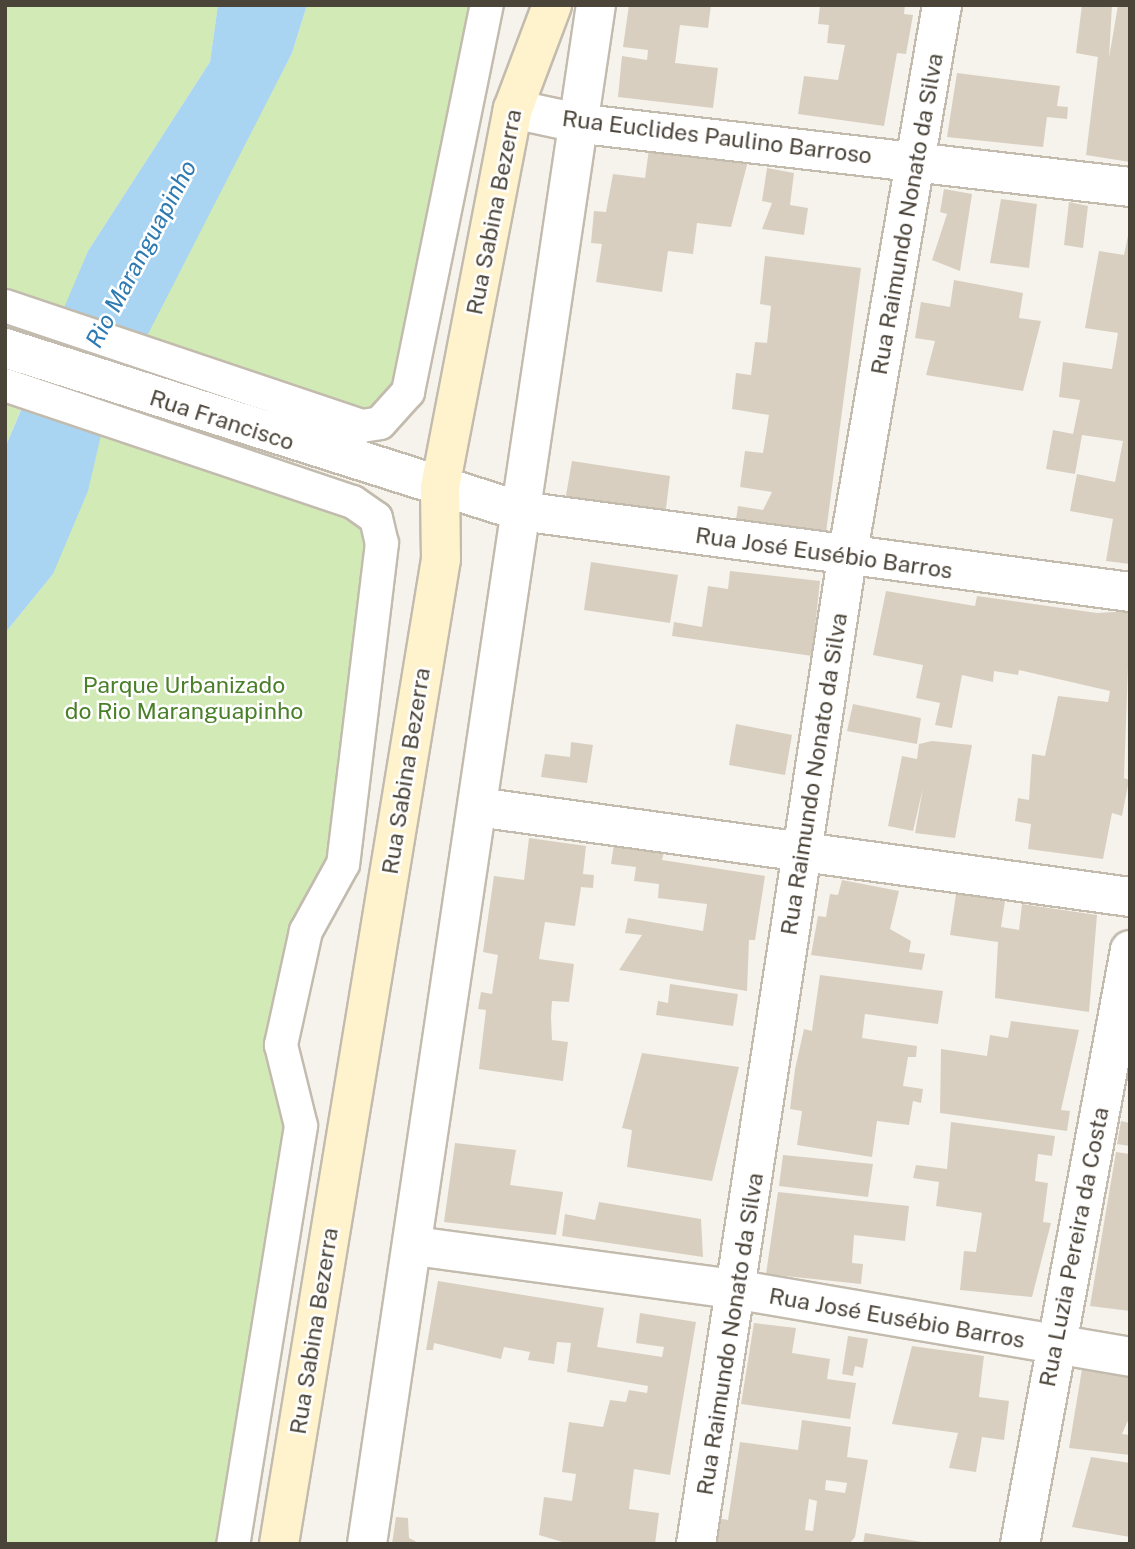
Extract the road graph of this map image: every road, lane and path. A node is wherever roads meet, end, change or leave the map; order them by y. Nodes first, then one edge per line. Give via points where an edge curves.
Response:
1 (488, 5) edge
2 (552, 5) edge
3 (596, 5) edge
4 (942, 5) edge
5 (513, 108) junction
6 (583, 124) junction
7 (917, 161) junction
8 (1130, 187) edge
9 (5, 306) edge
10 (5, 348) edge
11 (5, 385) edge
12 (271, 455) junction
13 (440, 488) junction
14 (520, 511) junction
15 (847, 558) junction
16 (1130, 592) edge
17 (477, 807) junction
18 (802, 850) junction
19 (1130, 897) edge
20 (1130, 950) edge
21 (415, 1246) junction
22 (739, 1290) junction
23 (1055, 1346) junction
24 (1130, 1357) edge
25 (233, 1544) edge
26 (279, 1544) edge
27 (367, 1544) edge
28 (696, 1544) edge
29 (1020, 1544) edge

1 - 9 street via 408,392 380,424 362,426
2 - 5 main road, Rua Sabina Bezerra
3 - 6 street
4 - 7 street, Rua Raimundo Nonato da Silva
5 - 6 street, Rua Euclides Paulino Barroso
5 - 13 main road, Rua Sabina Bezerra
6 - 7 street, Rua Euclides Paulino Barroso
6 - 14 street
7 - 8 street, Rua Euclides Paulino Barroso
7 - 15 street, Rua Raimundo Nonato da Silva
10 - 12 street, Rua Francisco
11 - 12 street
12 - 13 street, Rua Francisco
12 - 25 street via 376,518 382,543 343,864 306,930 281,1045 301,1126
13 - 14 street, Rua Francisco
13 - 26 main road, Rua Sabina Bezerra via 440,559
14 - 15 street, Rua José Eusébio Barros
14 - 17 street
15 - 16 street, Rua José Eusébio Barros
15 - 18 street, Rua Raimundo Nonato da Silva
17 - 18 street
17 - 21 street
18 - 19 street
18 - 22 street, Rua Raimundo Nonato da Silva
20 - 23 street, Rua Luzia Pereira da Costa
21 - 22 street, Rua José Eusébio Barros
21 - 27 street
22 - 23 street, Rua José Eusébio Barros
22 - 28 street, Rua Raimundo Nonato da Silva
23 - 24 street, Rua José Eusébio Barros
23 - 29 street, Rua Luzia Pereira da Costa

